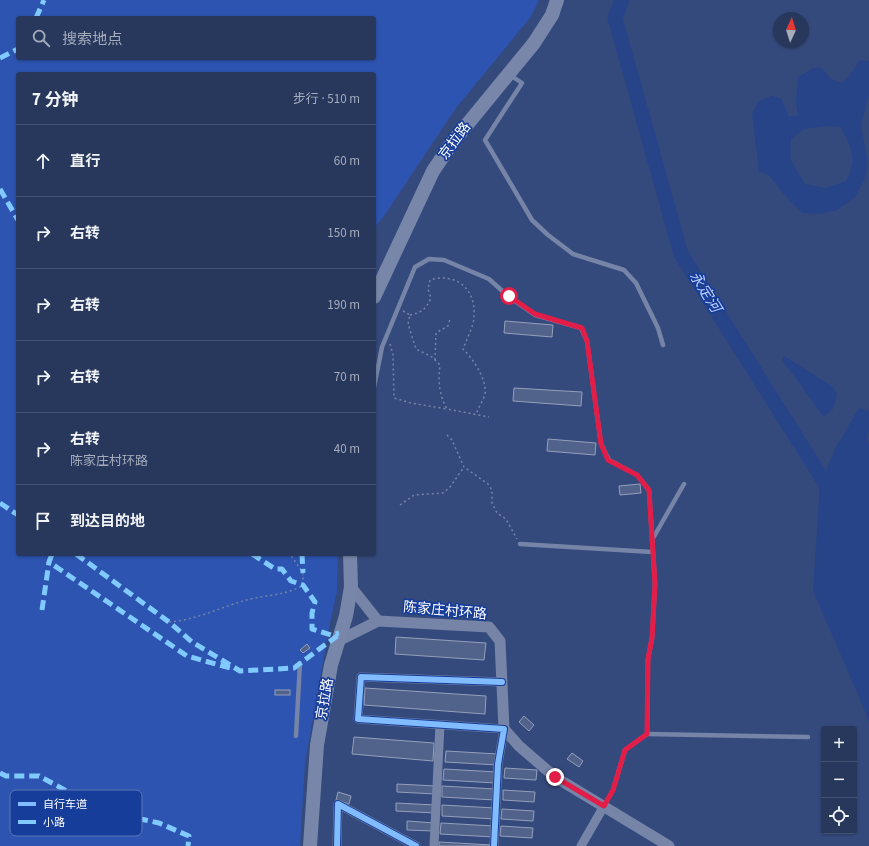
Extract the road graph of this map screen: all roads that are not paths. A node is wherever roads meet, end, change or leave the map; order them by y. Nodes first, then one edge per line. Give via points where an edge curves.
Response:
1 (557, 0) edge
2 (509, 74) junction
3 (376, 293) edge
4 (663, 345) dead end
5 (376, 377) edge
6 (684, 484) dead end
7 (652, 540) junction
8 (520, 544) road end
9 (652, 552) junction
10 (350, 556) edge
11 (351, 587) junction
12 (378, 621) junction
13 (338, 641) junction
14 (300, 663) dead end
15 (502, 682) junction
16 (440, 725) junction
17 (504, 729) junction
18 (647, 734) junction
19 (296, 736) dead end
20 (808, 737) dead end
21 (604, 806) junction
22 (310, 846) edge
23 (337, 846) edge
24 (416, 846) edge
25 (434, 846) edge
26 (494, 846) edge
27 (581, 846) edge
28 (669, 846) edge

1 - 2 highway, 京拉路 via 552,15 534,43
2 - 3 highway, 京拉路 via 452,143 433,171
2 - 4 lane via 522,83 485,140 532,220 573,254 624,270 636,283 658,328
5 - 7 lane via 382,347 415,267 429,259 444,260 489,279 535,314 582,328 587,341 601,444 608,460 637,475 649,490
6 - 7 lane
7 - 9 lane
8 - 9 lane
9 - 18 lane via 655,584 652,638 648,659
10 - 11 highway, 京拉路
11 - 12 street
11 - 13 highway, 京拉路
12 - 13 street
12 - 15 street, 陈家庄村环路 via 490,627 500,641
13 - 22 highway, 京拉路 via 331,665 317,745
14 - 19 lane
15 - 16 street via 361,677 358,719
15 - 17 street, 陈家庄村环路
16 - 17 street
16 - 25 street
17 - 21 street via 519,746 555,777
17 - 26 street via 498,764
18 - 20 lane
18 - 21 lane via 625,750 613,790
21 - 27 street
21 - 28 street
23 - 24 street via 338,804

